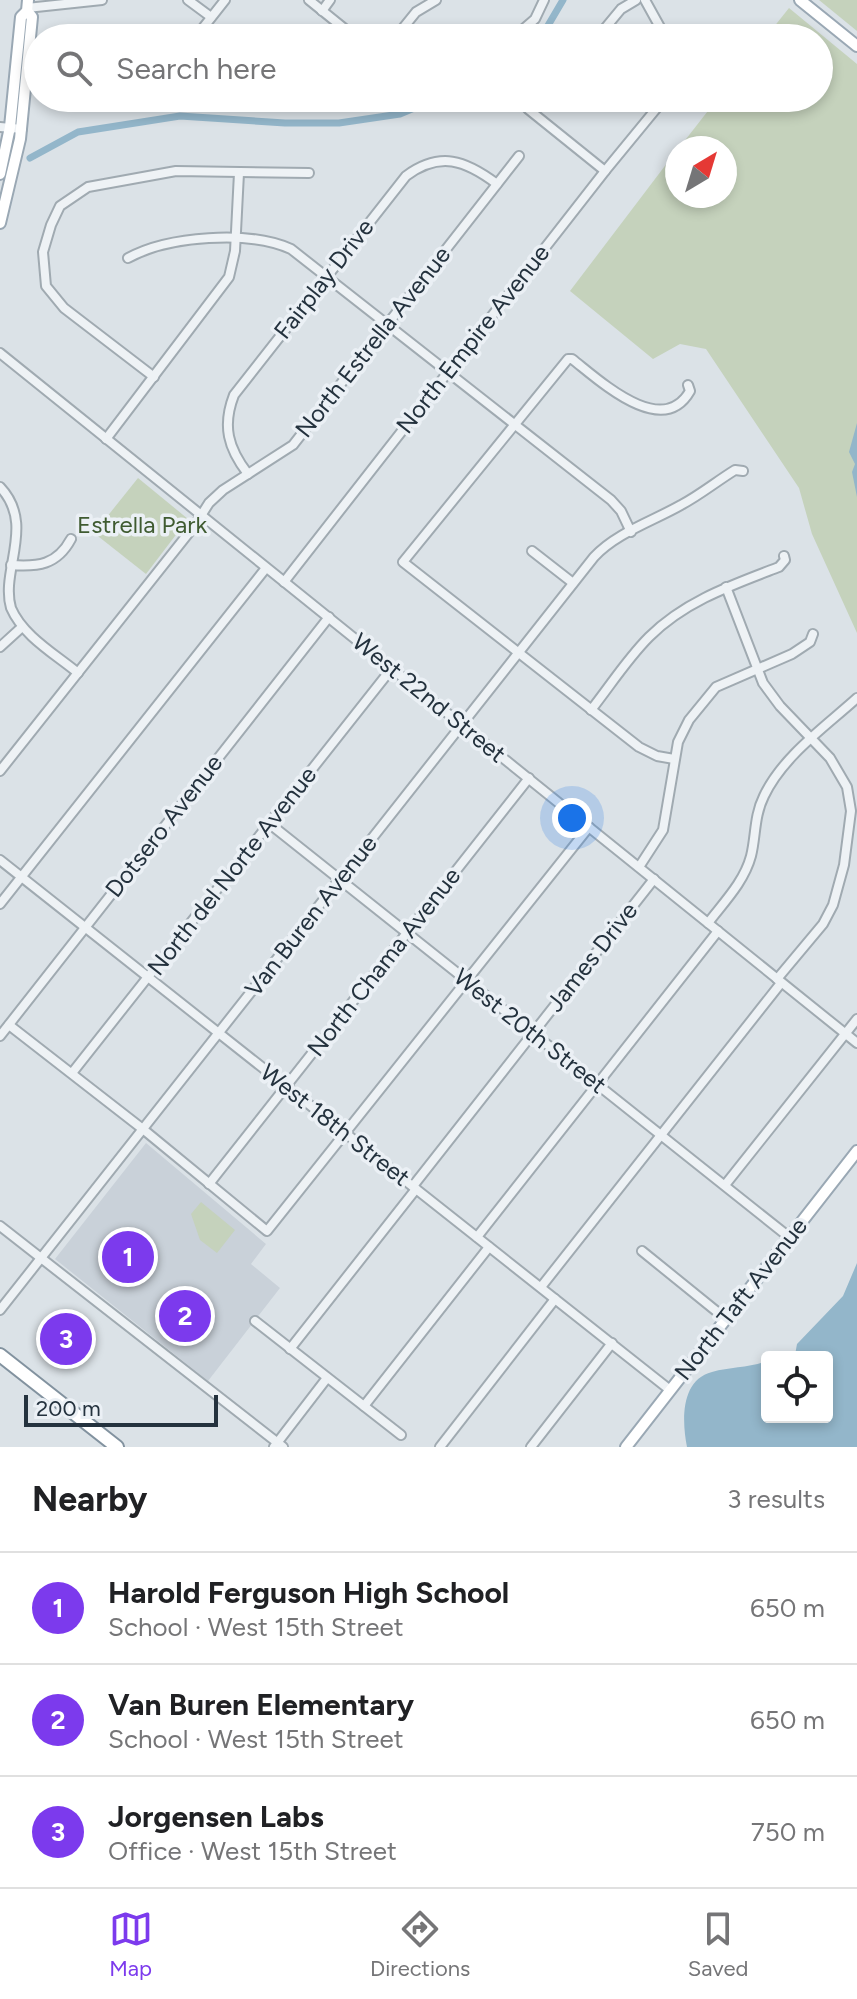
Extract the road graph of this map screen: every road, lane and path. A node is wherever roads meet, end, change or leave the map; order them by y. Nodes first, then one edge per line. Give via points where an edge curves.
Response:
1 (102, 0) edge
2 (188, 0) edge
3 (225, 0) edge
4 (309, 0) edge
5 (330, 0) edge
6 (436, 0) edge
7 (544, 0) edge
8 (636, 0) edge
9 (645, 0) edge
10 (800, 0) edge
11 (28, 6) edge
12 (322, 11) junction
13 (211, 17) junction
14 (206, 24) edge
15 (338, 24) edge
16 (406, 24) edge
17 (529, 24) edge
18 (609, 24) edge
19 (658, 24) edge
20 (830, 24) edge
21 (833, 27) edge
22 (857, 46) edge
23 (24, 107) edge
24 (532, 112) edge
25 (653, 112) edge
26 (5, 127) edge
27 (22, 129) junction
28 (519, 156) dead end
29 (605, 171) junction
30 (239, 173) junction
31 (309, 173) dead end
32 (0, 174) edge
33 (497, 184) junction
34 (0, 223) edge
35 (236, 239) junction
36 (128, 258) dead end
37 (326, 276) junction
38 (387, 323) junction
39 (0, 353) edge
40 (449, 371) junction
41 (154, 377) junction
42 (688, 385) dead end
43 (515, 424) junction
44 (106, 439) junction
45 (743, 471) dead end
46 (248, 474) junction
47 (0, 487) edge
48 (201, 515) junction
49 (631, 532) junction
50 (71, 539) dead end
51 (532, 551) dead end
52 (784, 556) dead end
53 (11, 565) junction
54 (266, 568) junction
55 (284, 582) junction
56 (573, 583) junction
57 (726, 587) junction
58 (329, 617) junction
59 (22, 627) junction
60 (813, 634) dead end
61 (0, 647) edge
62 (519, 654) junction
63 (392, 668) junction
64 (757, 669) junction
65 (78, 673) junction
66 (857, 698) edge
67 (591, 710) junction
68 (462, 724) junction
69 (812, 738) junction
70 (674, 759) junction
71 (0, 771) edge
72 (529, 778) junction
73 (270, 824) junction
74 (589, 827) junction
75 (0, 860) edge
76 (639, 867) junction
77 (21, 877) junction
78 (654, 879) junction
79 (340, 880) junction
80 (0, 904) edge
81 (708, 923) junction
82 (85, 927) junction
83 (718, 931) junction
84 (407, 933) junction
85 (148, 977) junction
86 (466, 980) junction
87 (779, 981) junction
88 (857, 1019) edge
89 (9, 1025) junction
90 (219, 1033) junction
91 (532, 1033) junction
92 (845, 1033) junction
93 (0, 1036) edge
94 (857, 1043) edge
95 (72, 1073) junction
96 (597, 1084) junction
97 (286, 1086) junction
98 (144, 1130) junction
99 (346, 1133) junction
100 (661, 1135) junction
101 (857, 1151) edge
102 (209, 1184) junction
103 (725, 1185) junction
104 (414, 1187) junction
105 (0, 1226) edge
106 (477, 1237) junction
107 (789, 1237) junction
108 (489, 1247) junction
109 (642, 1251) dead end
110 (42, 1259) junction
111 (541, 1287) junction
112 (555, 1299) junction
113 (0, 1310) edge
114 (726, 1319) junction
115 (255, 1321) dead end
116 (612, 1343) junction
117 (290, 1349) junction
118 (0, 1355) edge
119 (327, 1378) junction
120 (670, 1390) junction
121 (364, 1406) junction
122 (401, 1435) dead end
123 (278, 1446) edge
124 (117, 1447) edge
125 (440, 1447) edge
126 (531, 1447) edge
127 (626, 1447) edge

1 - 11 street
2 - 13 street
3 - 13 street
4 - 12 street
5 - 12 street
6 - 16 street
7 - 17 street
8 - 18 street
9 - 19 street
10 - 20 main road
11 - 26 main road via 21,17
12 - 15 street
13 - 14 street
21 - 22 main road
23 - 27 main road
24 - 29 street
25 - 29 street, North Empire Avenue
26 - 27 street
26 - 32 main road
27 - 34 main road
28 - 33 street, North Estrella Avenue
29 - 40 street, North Empire Avenue
30 - 31 street
30 - 35 street
30 - 41 street via 176,171 88,187 64,201 51,225 43,265 51,294
33 - 37 street, Fairplay Drive via 460,162 432,162 414,170
33 - 38 street, North Estrella Avenue
35 - 36 street via 209,238
35 - 37 street via 285,246
35 - 41 street via 229,277
37 - 38 street
37 - 46 street, Fairplay Drive via 240,385 229,408 228,439
38 - 40 street
38 - 46 street, North Estrella Avenue via 293,445
39 - 44 street, West 22nd Street
40 - 43 street
40 - 55 street, North Empire Avenue
41 - 44 street
42 - 43 street via 686,398 671,406 642,407 568,359
43 - 49 street via 617,505
43 - 62 street via 403,562
44 - 48 street, West 22nd Street
45 - 49 street, Van Buren Avenue via 735,470
46 - 48 street, North Estrella Avenue via 214,497
47 - 53 street via 14,515
48 - 54 street, West 22nd Street
48 - 65 street, North Estrella Avenue
49 - 56 street, Van Buren Avenue via 599,552
50 - 53 street via 49,563
51 - 56 street
52 - 57 street via 779,567
53 - 59 street via 9,604
54 - 55 street, West 22nd Street
54 - 77 street
55 - 58 street, West 22nd Street
56 - 62 street, Van Buren Avenue
57 - 64 street
57 - 67 street via 659,627
58 - 63 street, West 22nd Street
58 - 82 street, Dotsero Avenue
59 - 61 street
59 - 65 street
60 - 64 street via 806,646
62 - 67 street
62 - 68 street, Van Buren Avenue
63 - 68 street, West 22nd Street
63 - 73 street, North del Norte Avenue
64 - 69 street via 771,695
64 - 70 street via 712,691 683,730
65 - 71 street, North Estrella Avenue
66 - 69 street
67 - 70 street via 647,752
68 - 72 street, West 22nd Street
68 - 79 street, Van Buren Avenue
69 - 81 street via 767,790 746,870
69 - 87 street via 847,787 851,811 844,865 828,915
70 - 76 street via 663,830
72 - 74 street, West 22nd Street
72 - 84 street, North Chama Avenue
73 - 79 street, West 20th Street
73 - 85 street, North del Norte Avenue
74 - 76 street, West 22nd Street
74 - 86 street
75 - 77 street, West 18th Street
76 - 78 street, West 22nd Street
77 - 80 street
77 - 82 street, West 18th Street
78 - 81 street, West 22nd Street
78 - 91 street, James Drive
79 - 84 street, West 20th Street
79 - 90 street, Van Buren Avenue
81 - 83 street, West 22nd Street
82 - 85 street, West 18th Street
82 - 89 street, Dotsero Avenue
83 - 87 street, West 22nd Street
83 - 96 street
84 - 86 street, West 20th Street
84 - 97 street, North Chama Avenue
85 - 90 street, West 18th Street
85 - 95 street, North del Norte Avenue
86 - 91 street, West 20th Street
86 - 99 street
87 - 92 street, West 22nd Street
87 - 100 street
88 - 92 street
89 - 93 street, Dotsero Avenue
89 - 95 street
90 - 97 street, West 18th Street
90 - 98 street, Van Buren Avenue
91 - 96 street, West 20th Street
91 - 104 street, James Drive
92 - 94 street, West 22nd Street
92 - 103 street
95 - 98 street
96 - 100 street, West 20th Street
96 - 106 street
97 - 99 street, West 18th Street
97 - 102 street, North Chama Avenue
98 - 102 street
98 - 110 street, Van Buren Avenue
99 - 102 street via 267,1231
99 - 104 street, West 18th Street
100 - 103 street, West 20th Street
100 - 111 street
101 - 107 main road, North Taft Avenue
103 - 107 street, West 20th Street
104 - 106 street, West 18th Street
104 - 117 street, James Drive
105 - 110 street
106 - 108 street, West 18th Street
107 - 114 main road, North Taft Avenue
108 - 111 street, West 18th Street
108 - 121 street
109 - 114 street
110 - 113 street, Van Buren Avenue
110 - 123 street
111 - 112 street, West 18th Street
112 - 116 street, West 18th Street
112 - 125 street
114 - 120 main road, North Taft Avenue
115 - 117 street
116 - 120 street, West 18th Street
116 - 126 street
117 - 119 street
118 - 124 highway
119 - 121 street
119 - 123 street
120 - 127 main road, North Taft Avenue
121 - 122 street

